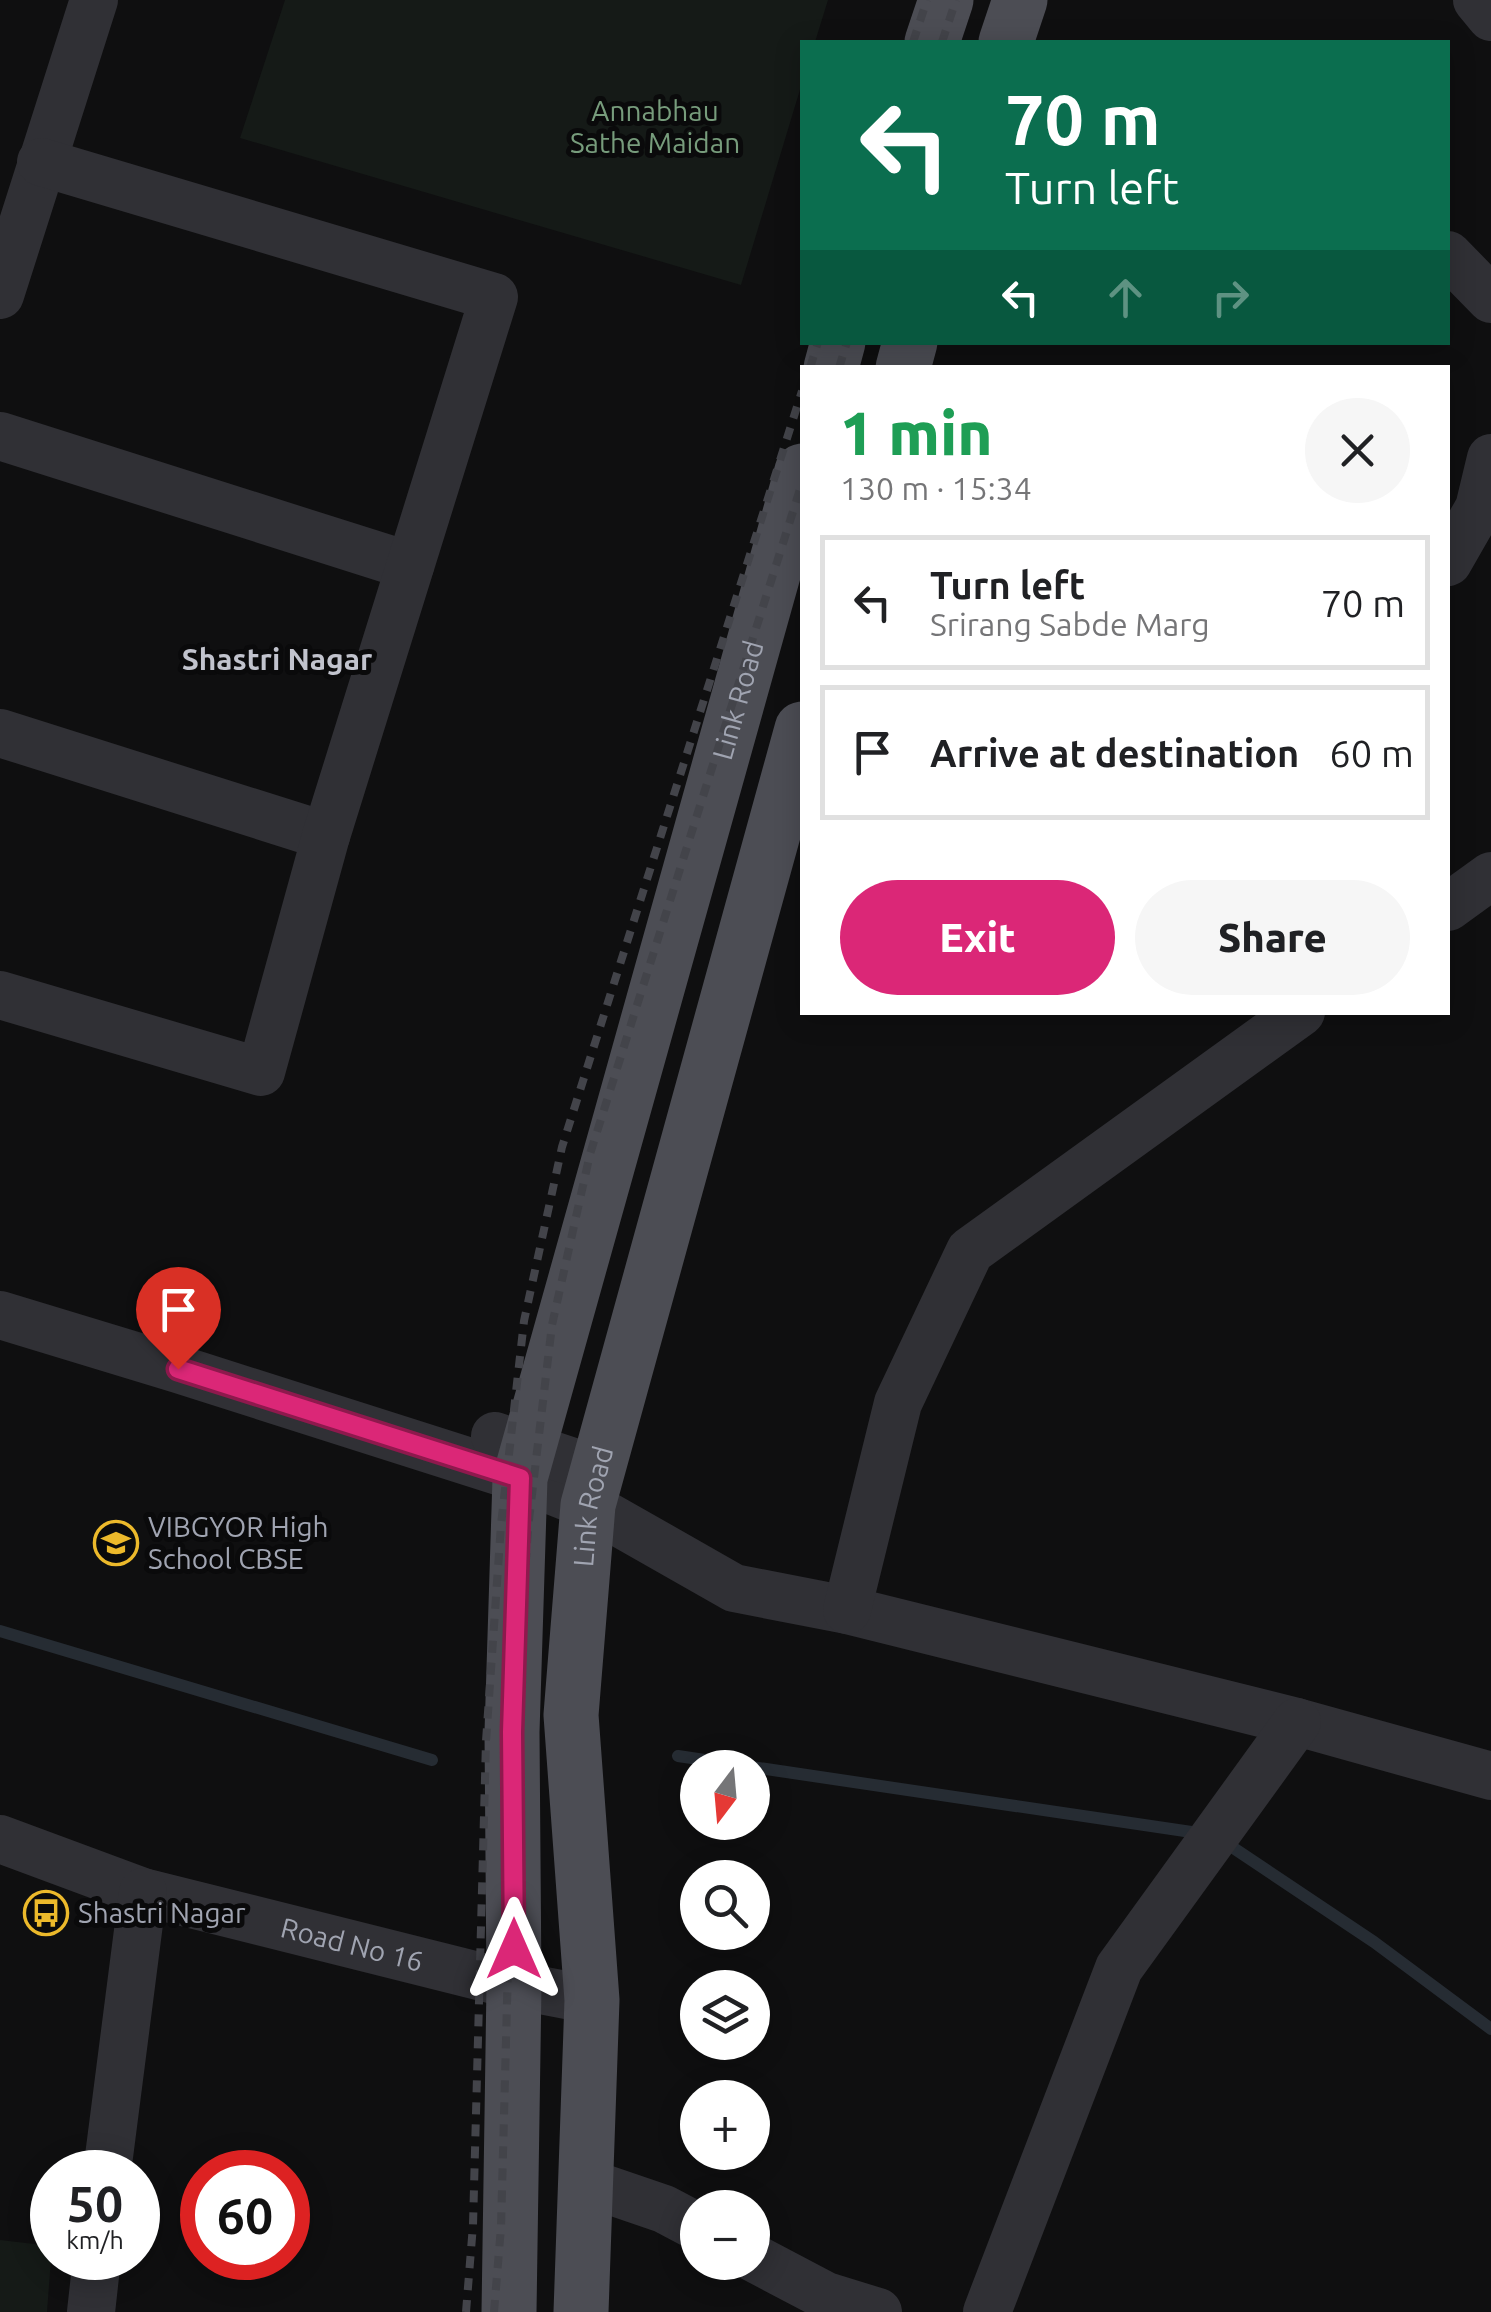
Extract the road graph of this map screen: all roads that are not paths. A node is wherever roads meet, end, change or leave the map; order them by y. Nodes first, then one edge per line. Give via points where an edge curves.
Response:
1 (94, 0) edge
2 (946, 0) edge
3 (1020, 0) edge
4 (1476, 0) edge
5 (1491, 17) edge
6 (933, 40) edge
7 (1007, 40) edge
8 (42, 162) junction
9 (1450, 257) edge
10 (0, 295) edge
11 (1491, 299) edge
12 (0, 436) edge
13 (1491, 458) edge
14 (800, 477) edge
15 (1450, 559) edge
16 (410, 566) junction
17 (0, 734) edge
18 (800, 736) edge
19 (326, 836) junction
20 (1491, 876) edge
21 (1450, 906) edge
22 (0, 995) edge
23 (1297, 1015) edge
24 (0, 1284) edge
25 (0, 1315) edge
26 (275, 1383) junction
27 (524, 1462) junction
28 (593, 1488) junction
29 (846, 1610) junction
30 (1297, 1722) junction
31 (1491, 1776) edge
32 (0, 1839) edge
33 (143, 1892) junction
34 (514, 1985) junction
35 (592, 2000) junction
36 (111, 2150) edge
37 (585, 2182) junction
38 (680, 2218) edge
39 (770, 2266) edge
40 (95, 2280) edge
41 (91, 2312) edge
42 (508, 2312) edge
43 (580, 2312) edge
44 (878, 2312) edge
45 (987, 2312) edge

1 - 8 street
2 - 6 main road
3 - 7 main road
4 - 5 street
8 - 10 street
8 - 16 street via 494,297
9 - 11 street
12 - 16 street
13 - 15 street via 1479,508
14 - 27 main road, Link Road
16 - 19 street
17 - 19 street
18 - 28 main road, Link Road
19 - 22 street via 260,1072
20 - 21 street
23 - 29 street via 970,1250 898,1403
24 - 26 street
25 - 26 street
26 - 27 street
27 - 28 street
27 - 34 main road, Link Road via 512,1732
28 - 29 street via 734,1588
28 - 35 main road, Link Road via 571,1715
29 - 30 street
30 - 31 street
30 - 45 street via 1119,1968
32 - 33 street, Road No 16
33 - 34 street, Road No 16
33 - 36 street
34 - 35 street, Road No 16
34 - 42 main road, Link Road
35 - 37 main road, Link Road
37 - 38 street
37 - 43 main road, Link Road
39 - 44 street via 826,2296
40 - 41 street

